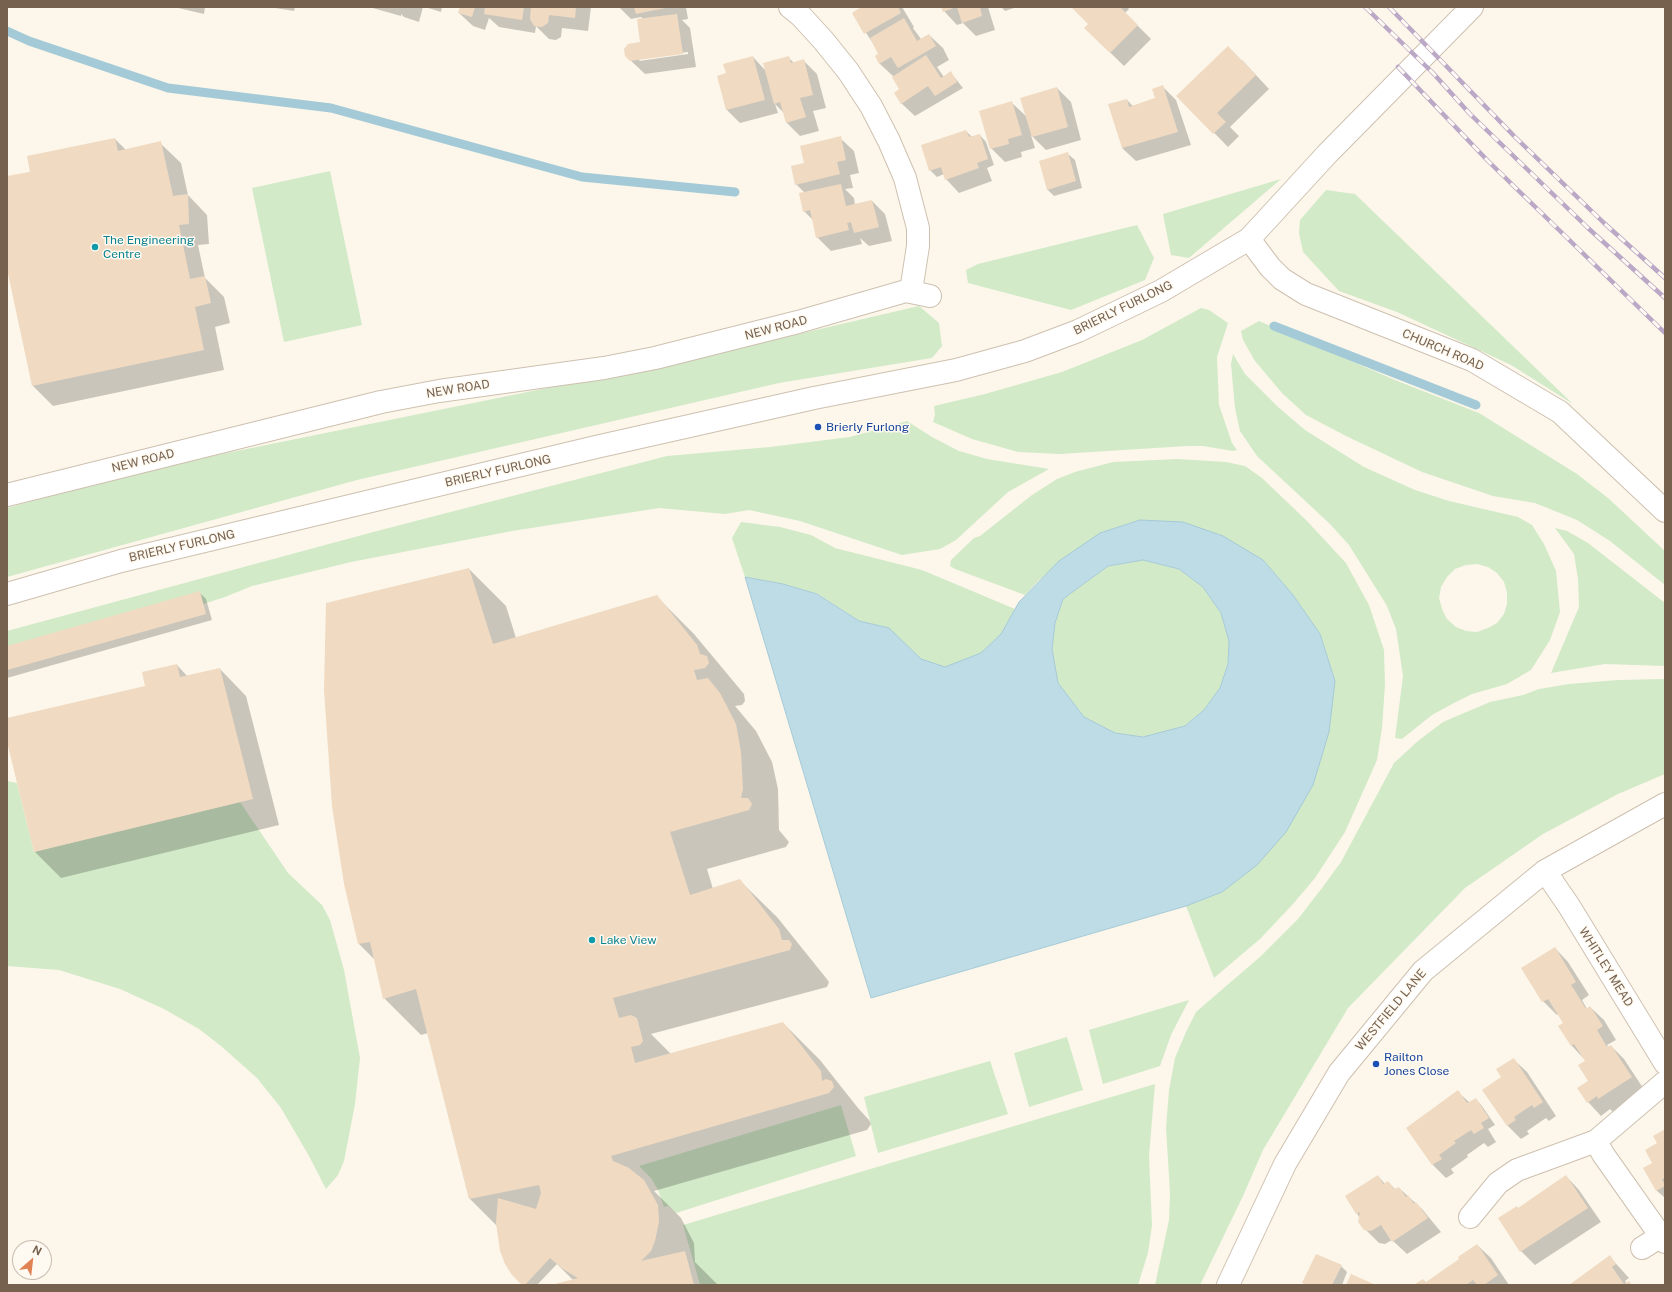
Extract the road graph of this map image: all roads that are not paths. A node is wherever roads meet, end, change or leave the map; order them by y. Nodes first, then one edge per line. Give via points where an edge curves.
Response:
1 (1472, 7) edge
2 (800, 10) edge
3 (1249, 239) junction
4 (7, 495) edge
5 (1665, 511) edge
6 (7, 594) edge
7 (1665, 804) edge
8 (1545, 871) junction
9 (1665, 1063) edge
10 (1665, 1082) edge
11 (1596, 1141) junction
12 (1470, 1217) dead end
13 (1663, 1238) edge
14 (1642, 1248) dead end
15 (1228, 1285) edge

1 - 3 street, BRIERLY FURLONG via 1328,153
2 - 4 street, NEW ROAD via 848,71 871,106 905,178 918,228 920,294 900,292 805,320 655,358 381,402
3 - 5 street, CHURCH ROAD via 1270,268 1306,294 1472,360 1560,412
3 - 6 street, BRIERLY FURLONG via 1185,278 1111,316 1053,341 990,361 581,451 121,561
7 - 8 street, WESTFIELD LANE
8 - 9 street, WHITLEY MEAD
8 - 15 street, WESTFIELD LANE via 1423,971 1339,1073 1285,1164
10 - 11 street
11 - 12 street via 1517,1170 1498,1183
11 - 13 street
13 - 14 street

